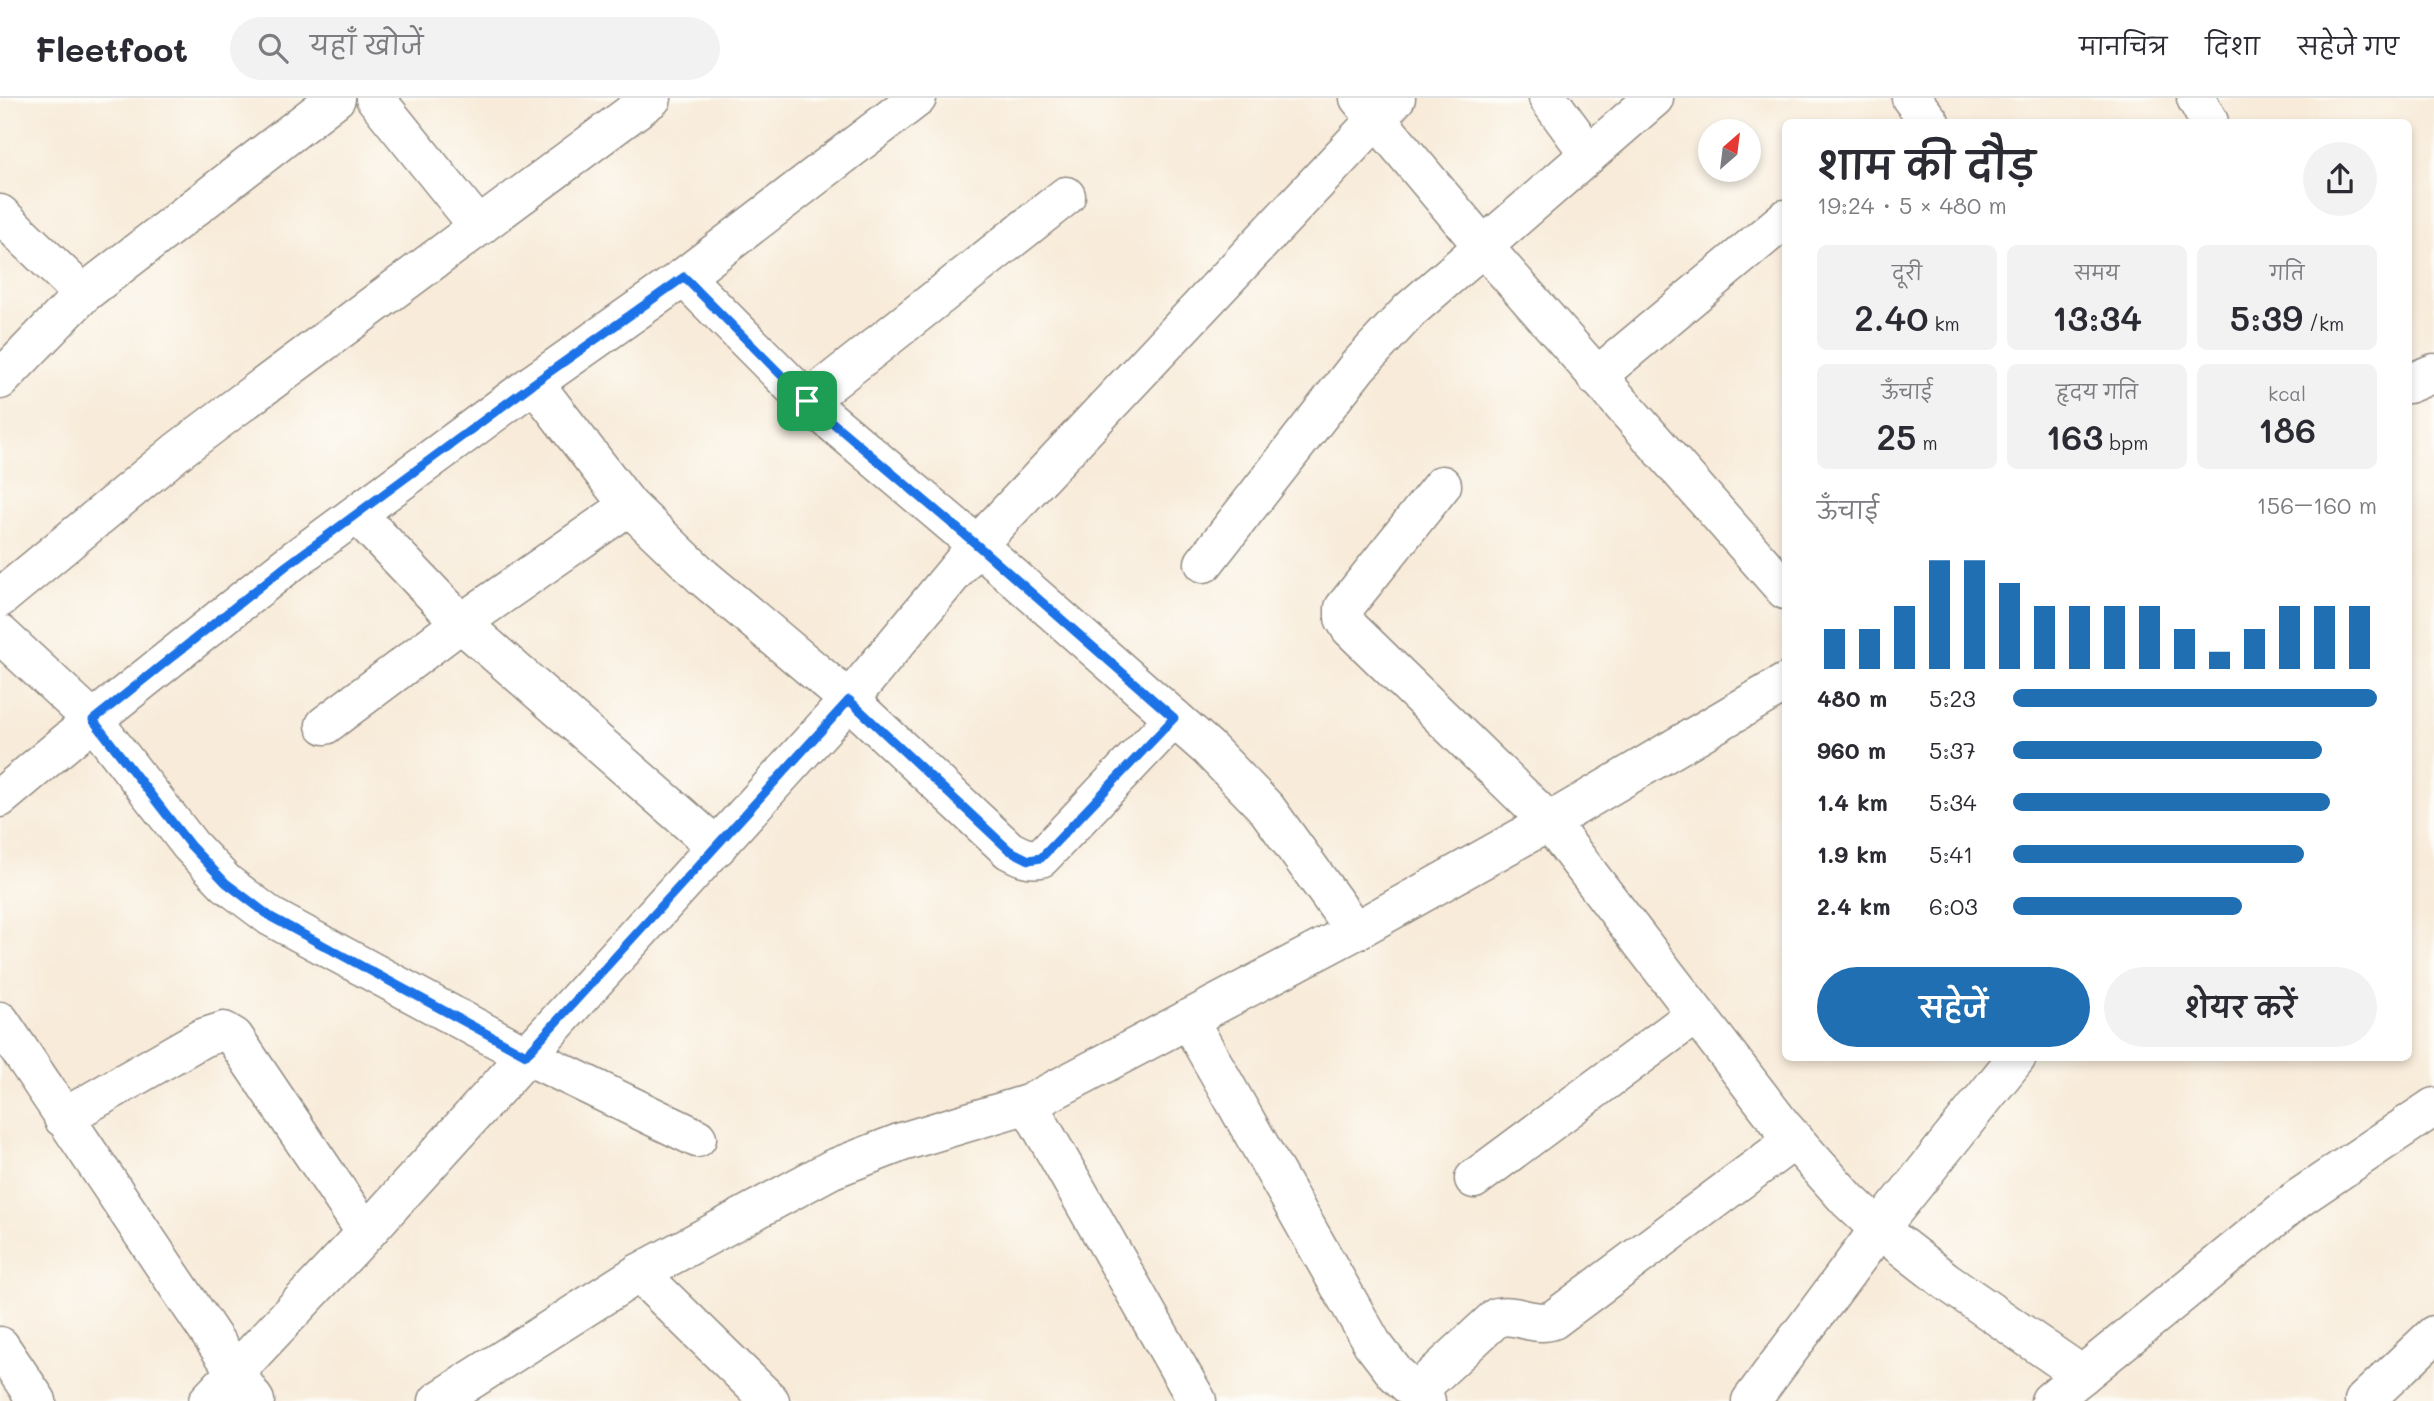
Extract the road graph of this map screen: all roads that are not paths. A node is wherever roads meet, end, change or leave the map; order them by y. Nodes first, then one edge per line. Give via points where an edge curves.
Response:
1 (336, 98) edge
2 (375, 98) edge
3 (652, 98) edge
4 (917, 98) edge
5 (1548, 98) edge
6 (1654, 98) edge
7 (2196, 98) edge
8 (1377, 105) edge
9 (2207, 119) edge
10 (1589, 154) junction
11 (1066, 195) dead end
12 (0, 214) edge
13 (1782, 222) edge
14 (479, 227) junction
15 (1483, 246) junction
16 (684, 277) junction
17 (83, 294) junction
18 (2434, 373) edge
19 (1596, 377) junction
20 (0, 380) edge
21 (2412, 382) edge
22 (534, 383) junction
23 (807, 401) junction
24 (1441, 485) dead end
25 (629, 506) junction
26 (358, 514) junction
27 (977, 545) junction
28 (1204, 563) dead end
29 (1782, 587) edge
30 (0, 598) edge
31 (461, 623) junction
32 (0, 634) edge
33 (1782, 684) edge
34 (849, 700) junction
35 (1174, 718) junction
36 (93, 720) junction
37 (325, 725) dead end
38 (0, 798) edge
39 (1549, 822) junction
40 (717, 847) junction
41 (1355, 931) junction
42 (1696, 1014) junction
43 (1188, 1019) junction
44 (0, 1021) edge
45 (526, 1055) junction
46 (2014, 1061) edge
47 (1028, 1104) junction
48 (2434, 1107) edge
49 (63, 1118) junction
50 (697, 1138) dead end
51 (1794, 1140) junction
52 (1474, 1179) dead end
53 (1879, 1229) junction
54 (366, 1233) junction
55 (639, 1273) junction
56 (2434, 1335) edge
57 (0, 1346) edge
58 (244, 1387) edge
59 (2060, 1394) edge
60 (1421, 1396) edge
61 (37, 1401) edge
62 (208, 1401) edge
63 (438, 1401) edge
64 (770, 1401) edge
65 (1197, 1401) edge
66 (1751, 1401) edge
67 (2364, 1401) edge

1 - 17 street
2 - 14 street
3 - 14 street
4 - 16 street
5 - 10 street
6 - 10 street
7 - 9 street
8 - 15 street
8 - 27 street
10 - 15 street
11 - 23 street
12 - 17 street
13 - 19 street
14 - 30 street via 179,450
15 - 19 street
15 - 28 street via 1410,310 1367,356
16 - 22 street
16 - 23 street
17 - 20 street
18 - 21 street
19 - 29 street
22 - 25 street
22 - 26 street
23 - 27 street
24 - 39 street via 1343,608 1344,618
25 - 31 street
25 - 34 street via 703,577
26 - 31 street
26 - 36 street
27 - 34 street
27 - 35 street
31 - 37 street
31 - 40 street
32 - 36 street
33 - 39 street
34 - 35 street via 1009,850 1029,860 1041,858
34 - 40 street
35 - 41 street via 1267,809
36 - 38 street
36 - 45 street via 190,845 226,883 271,917
39 - 41 street
39 - 42 street
40 - 45 street
41 - 43 street
42 - 51 street
42 - 52 street
43 - 47 street
43 - 60 street via 1372,1343
44 - 49 street
45 - 50 street
45 - 54 street
46 - 53 street
47 - 55 street via 902,1142 832,1169
47 - 65 street
48 - 59 street via 2299,1198
49 - 54 street via 202,1038 224,1031 234,1037
49 - 58 street
51 - 53 street
51 - 60 street via 1553,1320 1545,1324 1497,1317
53 - 59 street via 1946,1281
53 - 66 street
54 - 58 street
55 - 63 street
55 - 64 street
56 - 67 street
57 - 61 street
58 - 62 street

